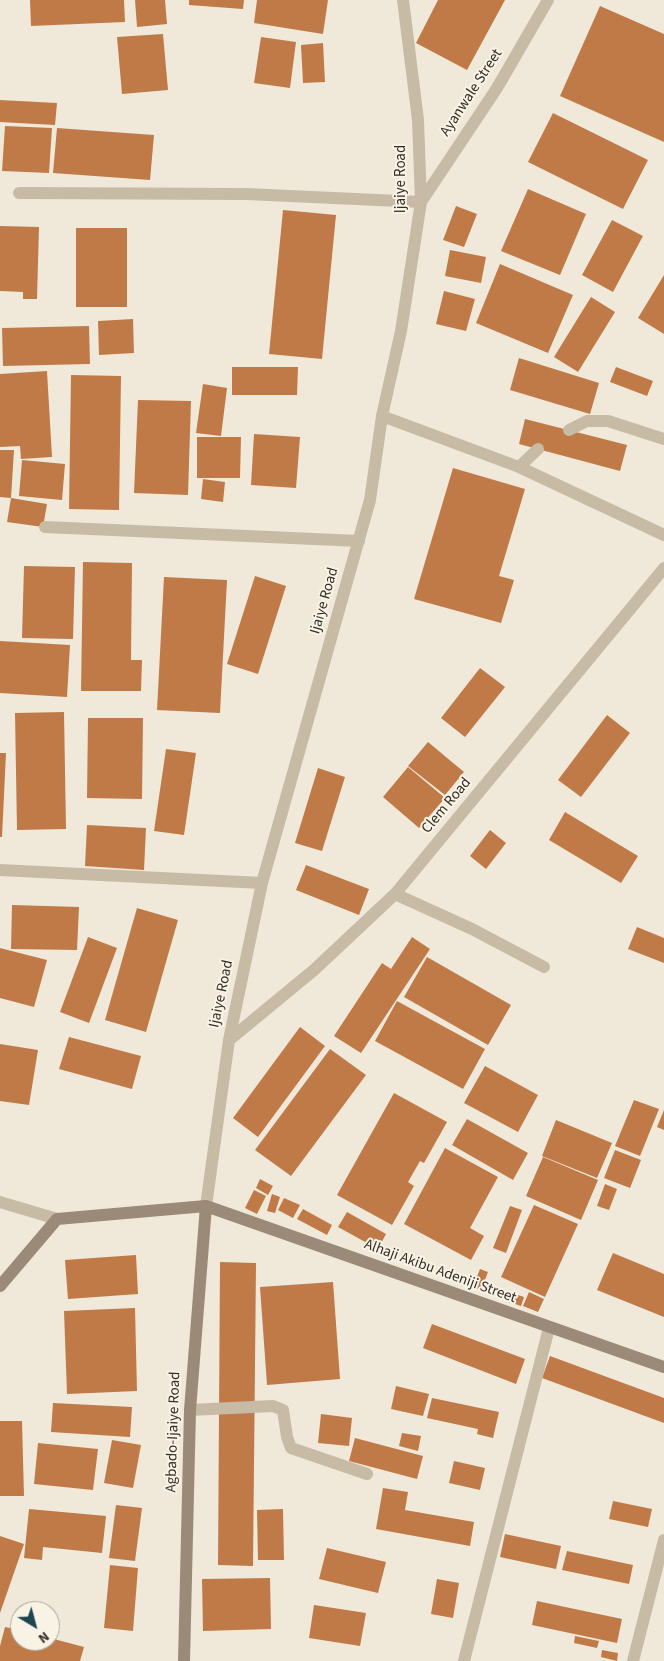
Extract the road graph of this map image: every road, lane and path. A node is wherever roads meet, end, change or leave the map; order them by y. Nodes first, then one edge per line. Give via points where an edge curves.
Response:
1 (403, 0) edge
2 (548, 0) edge
3 (19, 193) dead end
4 (421, 202) junction
5 (382, 416) junction
6 (569, 430) dead end
7 (664, 439) edge
8 (538, 449) dead end
9 (519, 467) junction
10 (45, 527) dead end
11 (664, 535) edge
12 (359, 541) junction
13 (664, 568) edge
14 (0, 870) edge
15 (262, 883) junction
16 (395, 894) junction
17 (544, 966) dead end
18 (229, 1040) junction
19 (0, 1202) edge
20 (206, 1206) junction
21 (57, 1219) junction
22 (0, 1286) edge
23 (549, 1328) junction
24 (664, 1367) edge
25 (190, 1410) junction
26 (368, 1474) dead end
27 (664, 1540) edge
28 (184, 1661) edge
29 (464, 1661) edge
30 (633, 1661) edge

1 - 4 street, Ijaiye Road via 418,120
2 - 4 street, Ayanwale Street via 497,88
3 - 4 street via 246,194
4 - 5 street, Ijaiye Road via 401,331
5 - 9 street
5 - 12 street, Ijaiye Road via 370,500
6 - 7 street via 587,421 608,421
8 - 9 street
9 - 11 street
10 - 12 street
12 - 15 street, Ijaiye Road
13 - 16 street, Clem Road
14 - 15 street
15 - 18 street, Ijaiye Road
16 - 17 street
16 - 18 street, Clem Road via 314,970
18 - 20 street, Ijaiye Road
19 - 21 street
20 - 21 street
20 - 23 street, Alhaji Akibu Adeniji Street
20 - 25 street, Agbado-Ijaiye Road
21 - 22 street
23 - 24 street, Alhaji Akibu Adeniji Street
23 - 29 street
25 - 26 street via 273,1406 283,1410 291,1448
25 - 28 street, Agbado-Ijaiye Road
27 - 30 street

